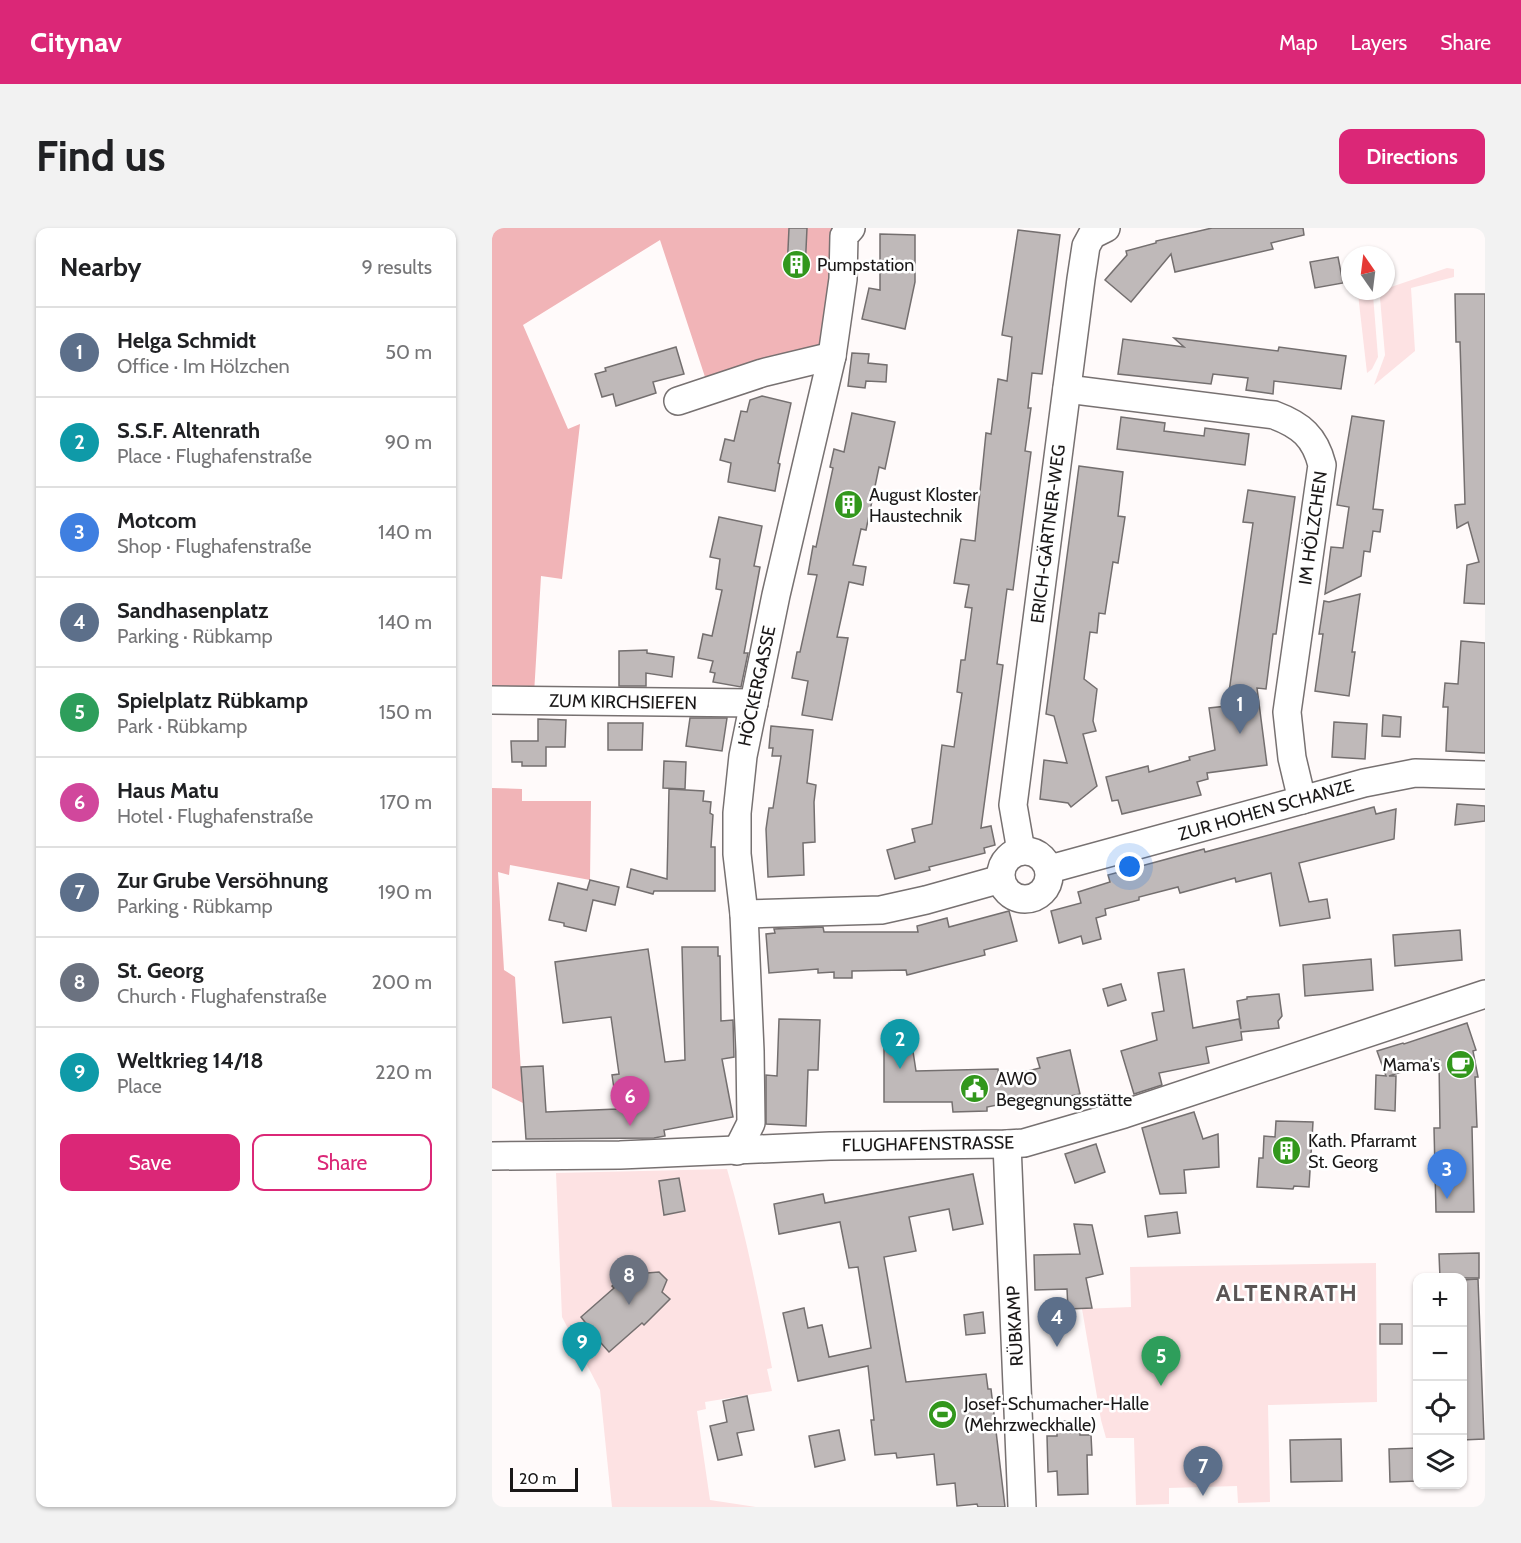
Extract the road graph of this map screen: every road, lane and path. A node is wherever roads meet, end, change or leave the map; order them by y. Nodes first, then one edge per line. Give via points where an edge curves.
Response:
1 (851, 228) edge
2 (1106, 228) edge
3 (832, 356) junction
4 (1067, 389) junction
5 (678, 401) dead end
6 (492, 700) edge
7 (754, 703) junction
8 (1485, 775) edge
9 (1302, 800) junction
10 (1021, 851) junction
11 (1050, 869) junction
12 (1001, 879) junction
13 (744, 914) junction
14 (1485, 994) edge
15 (1007, 1144) junction
16 (737, 1151) junction
17 (492, 1156) edge
18 (1022, 1507) edge

1 - 3 street, HÖCKERGASSE via 844,236 843,279
2 - 4 street, ERICH-GÄRTNER-WEG via 1092,235 1086,246
3 - 5 street via 762,373
3 - 7 street, HÖCKERGASSE
4 - 9 street, IM HÖLZCHEN via 1274,415 1301,428 1318,449 1322,465 1287,712
4 - 10 street, ERICH-GÄRTNER-WEG via 1013,805
6 - 7 street, ZUM KIRCHSIEFEN
7 - 13 street, HÖCKERGASSE via 737,813
8 - 9 street, ZUR HOHEN SCHANZE via 1415,773
9 - 11 street, ZUR HOHEN SCHANZE
10 - 11 street via 1036,852
10 - 12 street via 1004,862
11 - 12 street via 1045,889 1027,899 1012,895
12 - 13 street via 880,910
13 - 16 street, HÖCKERGASSE via 751,1123
14 - 15 street, FLUGHAFENSTRASSE via 1114,1117 1056,1135
15 - 16 street, FLUGHAFENSTRASSE
15 - 18 street, RÜBKAMP
16 - 17 street, FLUGHAFENSTRASSE

